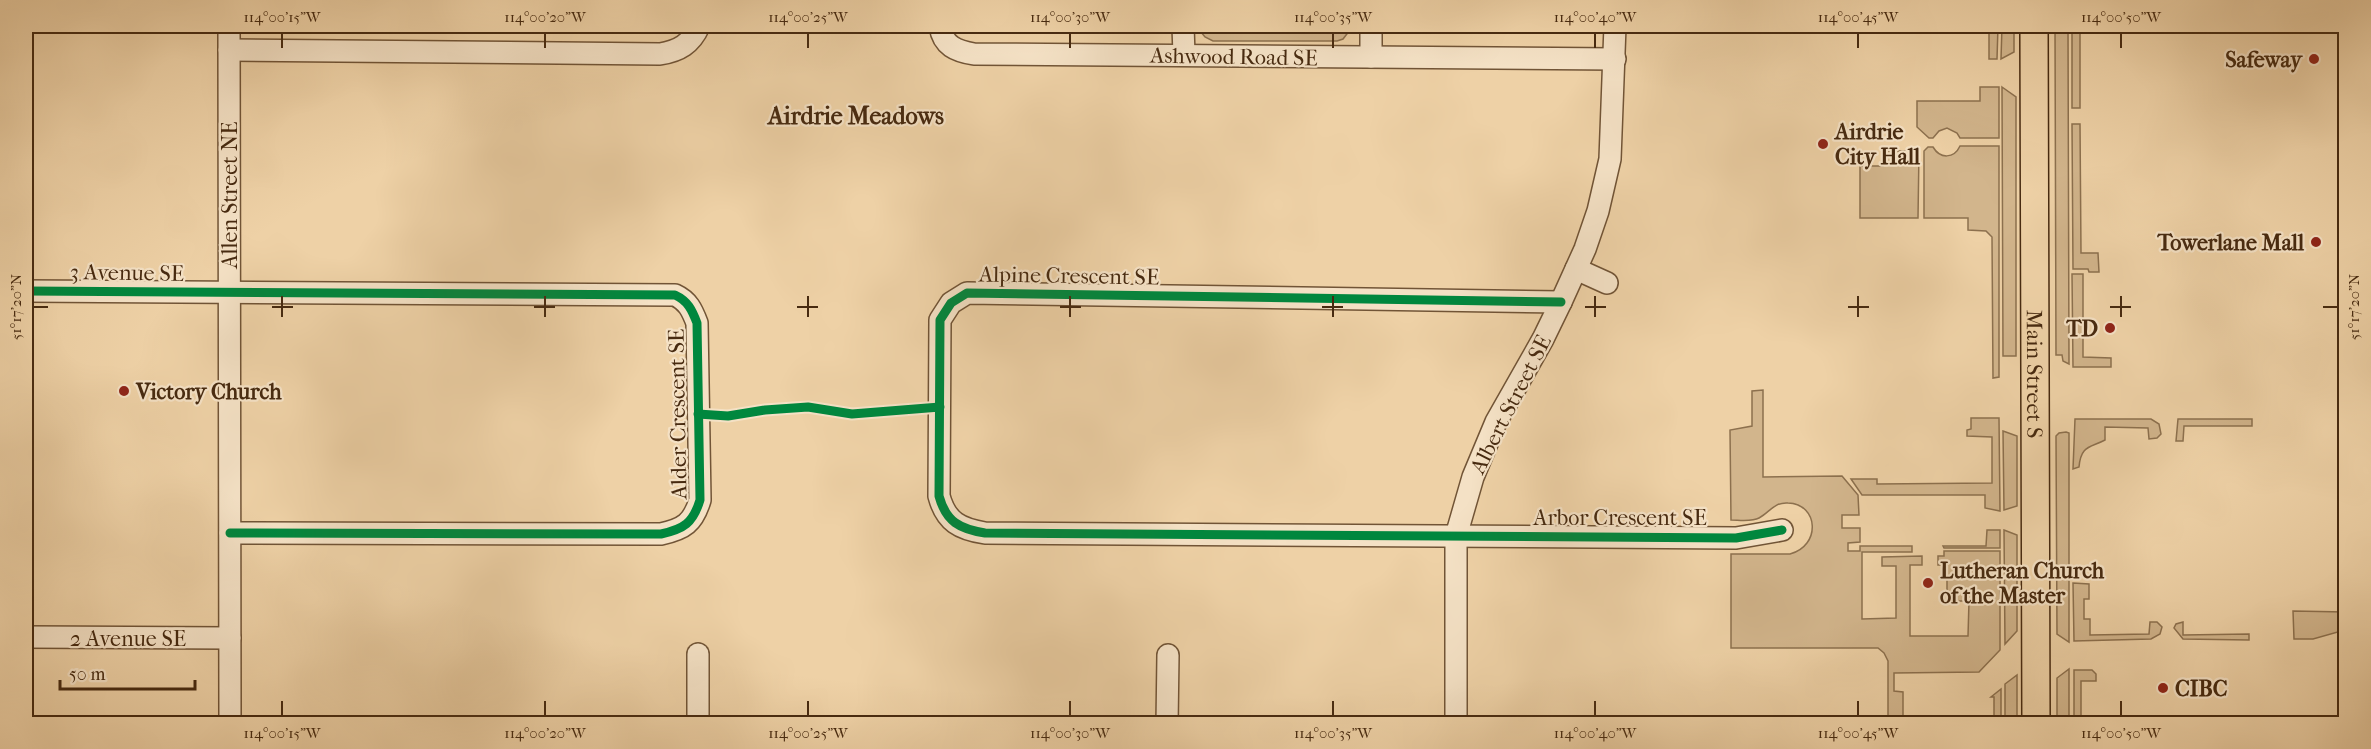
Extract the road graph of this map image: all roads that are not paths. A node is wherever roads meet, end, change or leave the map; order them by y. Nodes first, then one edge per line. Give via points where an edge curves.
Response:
1 (229, 26) edge
2 (699, 26) edge
3 (940, 26) edge
4 (1184, 26) edge
5 (1371, 26) edge
6 (1615, 26) edge
7 (2034, 26) edge
8 (229, 50) junction
9 (1184, 55) junction
10 (1371, 57) junction
11 (1615, 59) junction
12 (1576, 269) junction
13 (1607, 283) dead end
14 (26, 291) edge
15 (229, 293) junction
16 (1561, 302) junction
17 (1782, 530) dead end
18 (230, 533) junction
19 (1456, 536) junction
20 (26, 637) edge
21 (230, 638) junction
22 (698, 654) dead end
23 (1167, 655) dead end
24 (230, 723) edge
25 (698, 723) edge
26 (1167, 723) edge
27 (1456, 723) edge
28 (2036, 723) edge

1 - 8 street, Allen Street NE
2 - 8 street via 685,46 660,54
3 - 9 street, Ashwood Road SE via 945,43 958,52 974,54
4 - 9 street
5 - 10 street
6 - 11 street, Albert Street SE
7 - 28 main road, Main Street S
8 - 15 street, Allen Street NE
9 - 10 street, Ashwood Road SE
10 - 11 street, Ashwood Road SE
11 - 12 street, Albert Street SE via 1610,159 1598,211
12 - 13 street
12 - 16 street, Albert Street SE
14 - 15 street, 3 Avenue SE
15 - 18 street, Allen Street NE
15 - 18 street, Alder Crescent SE via 675,296 689,304 697,323 700,500 696,515 687,524 661,534
16 - 19 street, Albert Street SE via 1496,422 1473,477
16 - 19 street, Alpine Crescent SE via 967,293 958,297 940,320 939,496 944,512 968,530
17 - 19 street, Arbor Crescent SE via 1736,538
18 - 21 street, Allen Street NE
19 - 27 street, Albert Street SE
20 - 21 street, 2 Avenue SE
21 - 24 street, Allen Street NE
22 - 25 street
23 - 26 street

